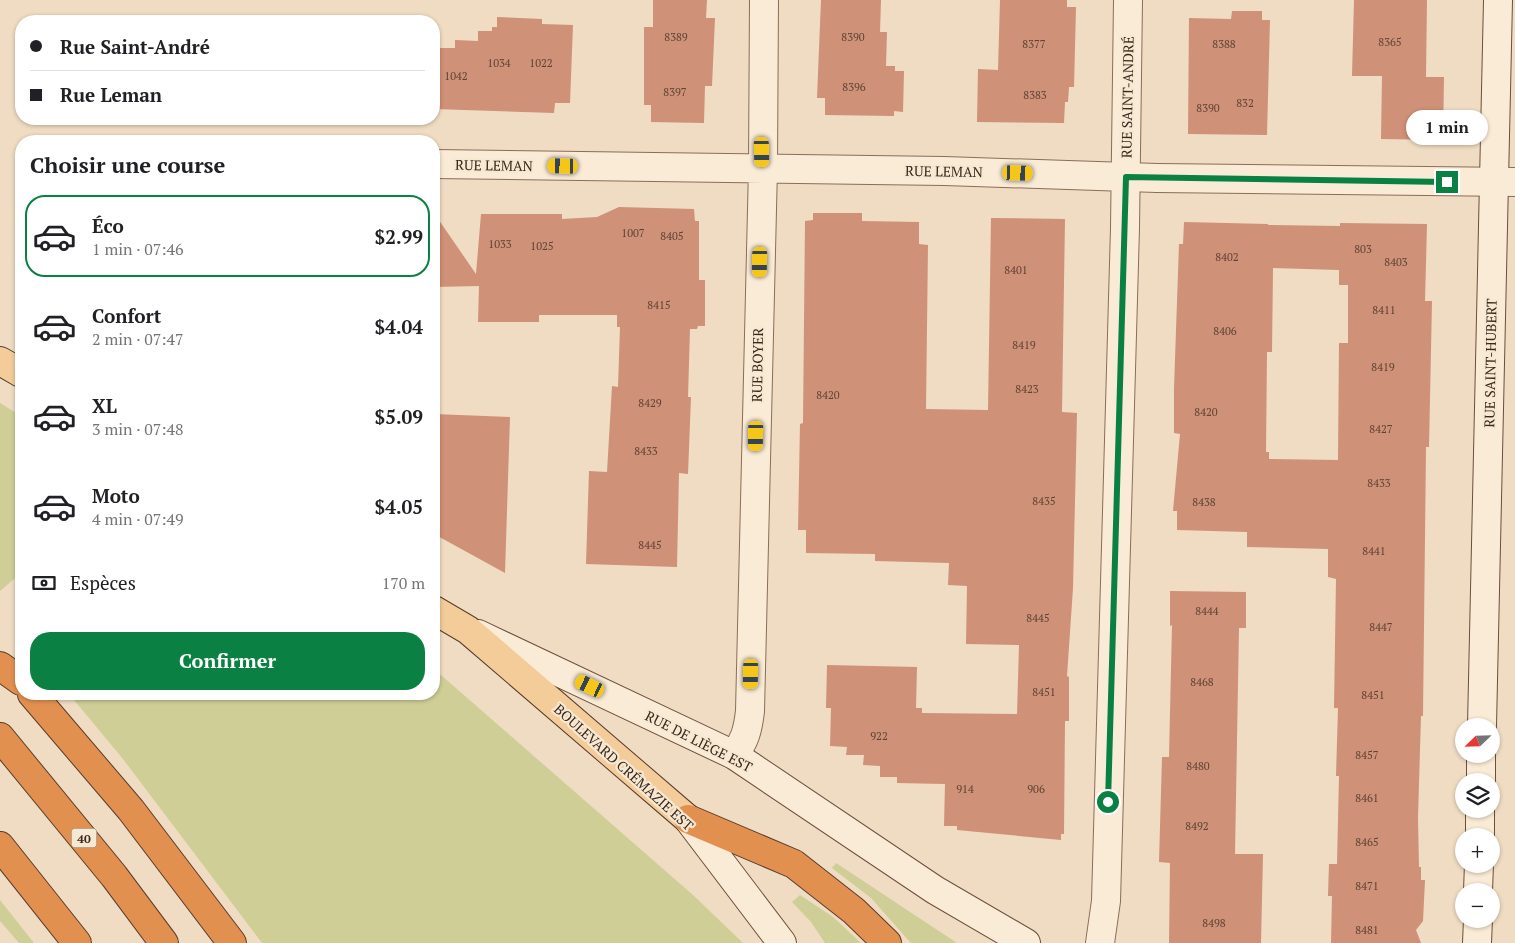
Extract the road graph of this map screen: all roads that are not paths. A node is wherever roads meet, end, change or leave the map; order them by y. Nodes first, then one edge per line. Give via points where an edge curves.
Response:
1 (764, 0) edge
2 (1128, 0) edge
3 (1498, 0) edge
4 (440, 164) edge
5 (763, 168) junction
6 (1126, 177) junction
7 (1505, 182) edge
8 (0, 361) edge
9 (15, 370) edge
10 (440, 614) edge
11 (468, 630) junction
12 (0, 666) edge
13 (15, 677) edge
14 (37, 700) edge
15 (1482, 718) edge
16 (0, 737) edge
17 (734, 755) junction
18 (688, 819) junction
19 (0, 846) edge
20 (1478, 928) edge
21 (77, 943) edge
22 (164, 943) edge
23 (232, 943) edge
24 (782, 943) edge
25 (887, 943) edge
26 (1026, 943) edge
27 (1100, 943) edge
28 (1477, 943) edge

1 - 5 street, RUE BOYER
2 - 6 street, RUE SAINT-ANDRÉ
3 - 7 street, RUE SAINT-HUBERT
4 - 5 street, RUE LEMAN
5 - 6 street, RUE LEMAN
5 - 17 street, RUE BOYER via 750,711 748,731
6 - 7 street, RUE LEMAN
6 - 27 street, RUE SAINT-ANDRÉ via 1106,901
7 - 15 street, RUE SAINT-HUBERT
8 - 9 main road
10 - 11 main road, RUE DE LIÈGE EST
11 - 17 street, RUE DE LIÈGE EST
11 - 18 main road, BOULEVARD CRÉMAZIE EST
12 - 13 highway
14 - 23 highway via 131,810
16 - 22 highway, 40 via 109,869
17 - 26 street, RUE DE LIÈGE EST via 935,890
18 - 24 street, BOULEVARD CRÉMAZIE EST
18 - 25 highway via 794,864 854,911
19 - 21 highway
20 - 28 street

